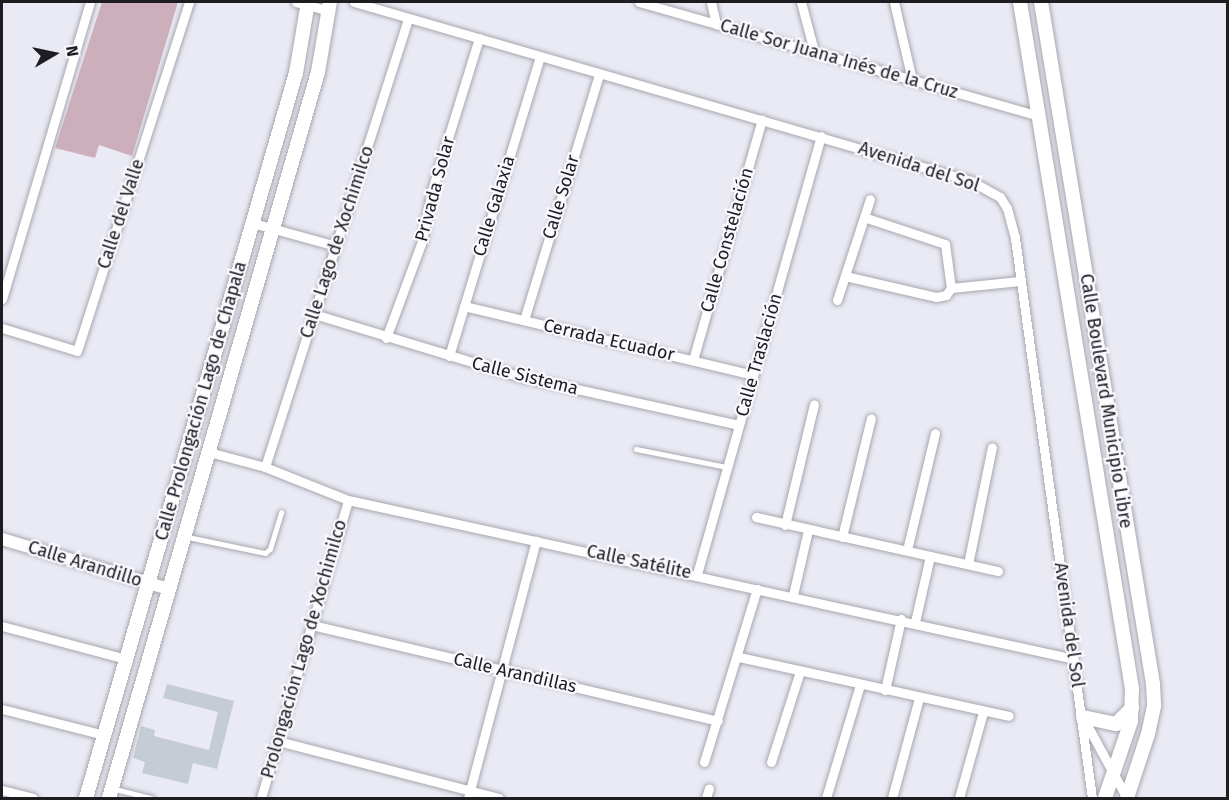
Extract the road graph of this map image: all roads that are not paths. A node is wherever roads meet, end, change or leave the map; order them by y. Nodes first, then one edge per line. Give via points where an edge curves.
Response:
1 (90, 2) edge
2 (189, 2) edge
3 (354, 2) edge
4 (639, 2) edge
5 (711, 2) edge
6 (801, 2) edge
7 (894, 2) edge
8 (1020, 2) edge
9 (1041, 2) edge
10 (304, 3) edge
11 (329, 6) edge
12 (408, 18) junction
13 (716, 24) junction
14 (479, 38) junction
15 (814, 51) junction
16 (540, 56) junction
17 (599, 74) junction
18 (912, 80) junction
19 (1039, 116) junction
20 (762, 120) junction
21 (822, 136) junction
22 (870, 199) dead end
23 (864, 217) junction
24 (253, 223) junction
25 (274, 229) junction
26 (336, 246) junction
27 (845, 276) junction
28 (1020, 281) junction
29 (951, 288) junction
30 (2, 300) edge
31 (837, 300) dead end
32 (464, 306) junction
33 (314, 314) junction
34 (524, 320) junction
35 (2, 328) edge
36 (386, 338) junction
37 (449, 356) junction
38 (693, 360) junction
39 (753, 375) junction
40 (814, 405) dead end
41 (871, 418) dead end
42 (739, 425) junction
43 (935, 433) dead end
44 (992, 447) dead end
45 (636, 449) dead end
46 (209, 452) junction
47 (266, 467) junction
48 (727, 467) junction
49 (348, 500) junction
50 (281, 513) dead end
51 (756, 517) dead end
52 (785, 525) junction
53 (808, 530) junction
54 (184, 536) junction
55 (842, 537) junction
56 (2, 539) edge
57 (536, 541) junction
58 (907, 550) junction
59 (930, 556) junction
60 (968, 564) junction
61 (998, 571) dead end
62 (697, 574) junction
63 (147, 583) junction
64 (169, 589) junction
65 (757, 589) junction
66 (793, 595) junction
67 (901, 619) junction
68 (915, 622) junction
69 (312, 625) junction
70 (2, 626) edge
71 (739, 657) junction
72 (126, 659) junction
73 (1074, 659) junction
74 (502, 670) junction
75 (800, 671) junction
76 (860, 685) junction
77 (885, 690) junction
78 (919, 698) junction
79 (1133, 706) junction
80 (2, 709) edge
81 (983, 712) junction
82 (1009, 717) dead end
83 (1083, 717) junction
84 (718, 721) junction
85 (104, 735) junction
86 (278, 741) junction
87 (704, 762) dead end
88 (771, 762) dead end
89 (1114, 772) junction
90 (709, 788) dead end
91 (2, 790) edge
92 (111, 793) edge
93 (469, 795) edge
94 (27, 798) edge
95 (86, 798) edge
96 (152, 798) edge
97 (261, 798) edge
98 (499, 798) edge
99 (706, 798) edge
100 (826, 798) edge
101 (892, 798) edge
102 (959, 798) edge
103 (1092, 798) edge
104 (1105, 798) edge
105 (1127, 798) edge

1 - 30 street
2 - 35 street, Calle del Valle via 77,351
3 - 12 street, Avenida del Sol
4 - 13 street, Calle Sor Juana Inés de la Cruz
5 - 13 street
6 - 15 street
7 - 18 street
8 - 19 main road, Calle Boulevard Municipio Libre
9 - 105 main road, Calle Boulevard Municipio Libre via 1153,684 1154,706 1148,734
10 - 11 street
10 - 24 main road, Calle Prolongación Lago de Chapala via 296,73
11 - 25 main road, Calle Prolongación Lago de Chapala via 318,72
12 - 14 street, Avenida del Sol
12 - 26 street, Calle Lago de Xochimilco
13 - 15 street, Calle Sor Juana Inés de la Cruz
14 - 16 street, Avenida del Sol
14 - 36 street, Privada Solar via 432,190 422,241
15 - 18 street, Calle Sor Juana Inés de la Cruz
16 - 17 street, Avenida del Sol
16 - 32 street, Calle Galaxia
17 - 20 street, Avenida del Sol
17 - 34 street, Calle Solar
18 - 19 street, Calle Sor Juana Inés de la Cruz
19 - 79 main road, Calle Boulevard Municipio Libre
20 - 21 street, Avenida del Sol
20 - 38 street, Calle Constelación
21 - 28 street, Avenida del Sol via 971,181 1000,197 1012,222
21 - 39 street, Calle Traslación
22 - 23 street
23 - 27 street
23 - 29 street via 945,244
24 - 25 street
24 - 63 main road, Calle Prolongación Lago de Chapala
25 - 26 street
25 - 46 main road, Calle Prolongación Lago de Chapala
26 - 33 street, Calle Lago de Xochimilco
27 - 29 street via 936,297 946,295
27 - 31 street
28 - 29 street
28 - 73 street, Avenida del Sol
32 - 34 street, Cerrada Ecuador
32 - 37 street, Calle Galaxia
33 - 36 street, Calle Sistema
33 - 47 street, Calle Lago de Xochimilco
34 - 38 street, Cerrada Ecuador
36 - 37 street, Calle Sistema
37 - 42 street, Calle Sistema via 518,376
38 - 39 street, Cerrada Ecuador
39 - 42 street, Calle Traslación
40 - 52 street
41 - 55 street
42 - 48 street, Calle Traslación
43 - 58 street
44 - 60 street
45 - 48 lane
46 - 47 street, Calle Satélite
46 - 54 main road, Calle Prolongación Lago de Chapala
47 - 49 street, Calle Satélite
48 - 62 street, Calle Traslación
49 - 57 street, Calle Satélite
49 - 69 street, Prolongación Lago de Xochimilco
50 - 54 lane via 270,549 265,553
51 - 52 street
52 - 53 street
53 - 55 street
53 - 66 street
54 - 64 main road, Calle Prolongación Lago de Chapala
55 - 58 street
56 - 63 street, Calle Arandillo
57 - 62 street, Calle Satélite
57 - 74 street
58 - 59 street
59 - 60 street
59 - 68 street
60 - 61 street
62 - 65 street, Calle Satélite
63 - 64 street, Calle Arandillo
63 - 72 main road, Calle Prolongación Lago de Chapala
64 - 92 main road, Calle Prolongación Lago de Chapala
65 - 66 street, Calle Satélite
65 - 71 street
66 - 67 street, Calle Satélite
67 - 68 street, Calle Satélite
67 - 77 street
68 - 73 street, Calle Satélite
69 - 74 street, Calle Arandillas
69 - 86 street, Prolongación Lago de Xochimilco
70 - 72 street
71 - 75 street
71 - 84 street
72 - 85 main road, Calle Prolongación Lago de Chapala
73 - 83 street, Avenida del Sol
74 - 84 street, Calle Arandillas
74 - 93 street
75 - 76 street
75 - 88 street
76 - 77 street
76 - 100 street
77 - 78 street
78 - 81 street
78 - 101 street
79 - 83 main road via 1116,724
79 - 89 main road, Calle Boulevard Municipio Libre
80 - 85 street
81 - 82 street
81 - 102 street
83 - 89 street
83 - 103 street, Avenida del Sol
84 - 87 street
85 - 95 main road, Calle Prolongación Lago de Chapala
86 - 93 street
86 - 97 street, Prolongación Lago de Xochimilco
89 - 104 main road, Calle Boulevard Municipio Libre
89 - 105 street
90 - 99 street
91 - 94 street
92 - 96 lane
93 - 98 street

